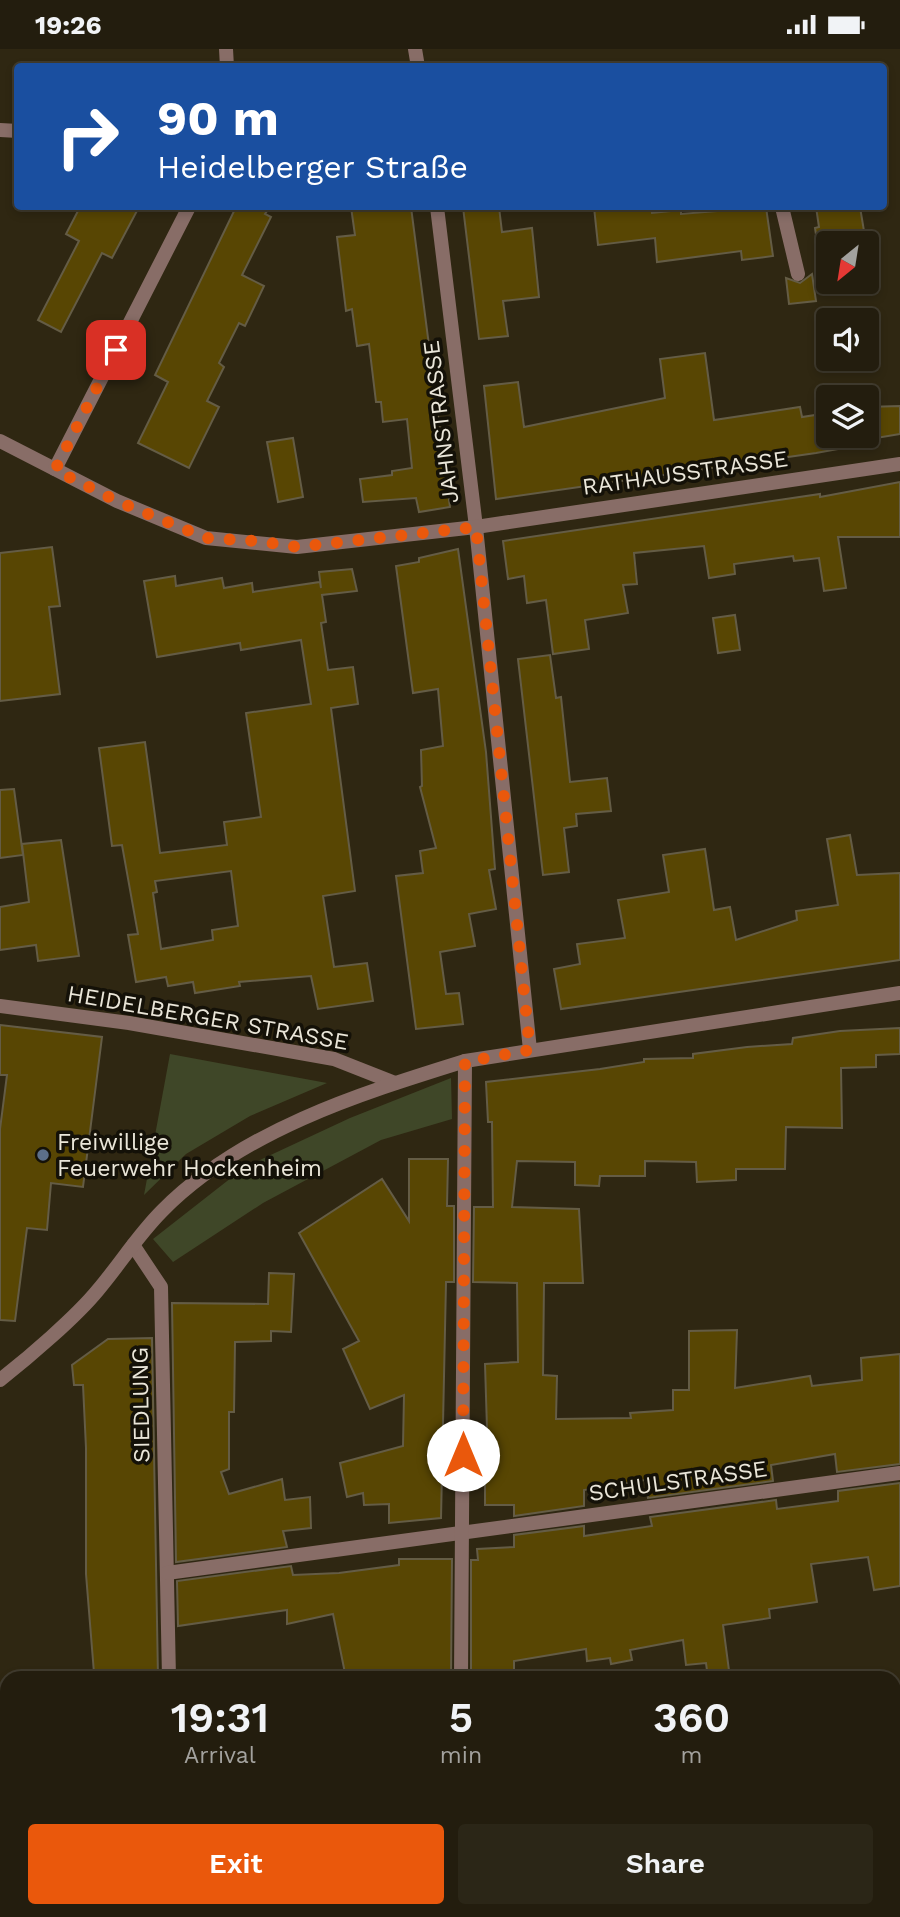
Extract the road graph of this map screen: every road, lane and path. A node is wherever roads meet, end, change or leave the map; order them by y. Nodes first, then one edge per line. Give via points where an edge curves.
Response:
1 (187, 210) edge
2 (438, 210) edge
3 (783, 210) edge
4 (798, 274) dead end
5 (0, 441) edge
6 (900, 464) edge
7 (55, 470) junction
8 (476, 527) junction
9 (900, 993) edge
10 (0, 1006) edge
11 (530, 1050) junction
12 (465, 1062) junction
13 (395, 1083) junction
14 (132, 1245) junction
15 (0, 1380) edge
16 (900, 1473) edge
17 (463, 1534) junction
18 (167, 1573) junction
19 (169, 1671) edge
20 (461, 1671) edge

1 - 7 street
2 - 8 street, JAHNSTRASSE
3 - 4 street
5 - 7 street, RATHAUSSTRASSE
6 - 8 street, RATHAUSSTRASSE
7 - 8 street, RATHAUSSTRASSE via 206,538 298,547
8 - 11 street, JAHNSTRASSE
9 - 11 street
10 - 13 street, HEIDELBERGER STRASSE via 334,1059
11 - 12 street
12 - 13 street
12 - 17 street
13 - 14 street via 261,1137 206,1172
14 - 15 street via 97,1292
14 - 18 street, SIEDLUNG via 161,1287
16 - 17 street, SCHULSTRASSE
17 - 18 street
17 - 20 street
18 - 19 street, SIEDLUNG

